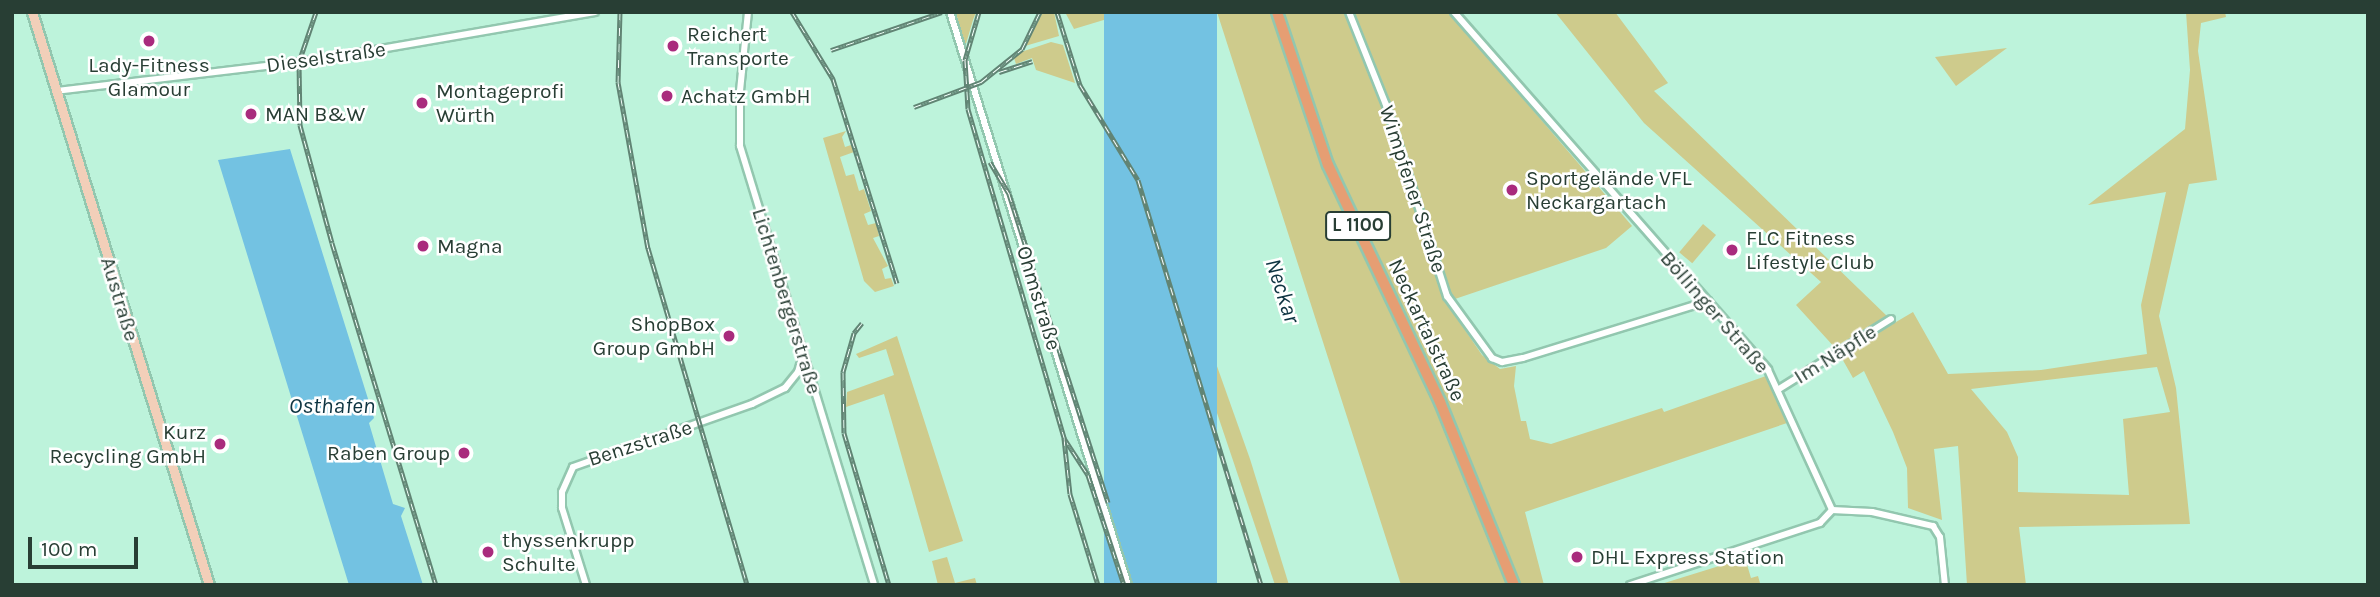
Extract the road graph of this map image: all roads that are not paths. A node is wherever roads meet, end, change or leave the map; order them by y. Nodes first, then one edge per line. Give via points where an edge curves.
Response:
1 (32, 12) edge
2 (595, 12) edge
3 (748, 12) edge
4 (950, 12) edge
5 (1277, 12) edge
6 (1349, 12) edge
7 (1454, 12) edge
8 (55, 91) junction
9 (1708, 302) junction
10 (1891, 319) dead end
11 (804, 353) junction
12 (1779, 389) junction
13 (1832, 510) junction
14 (209, 585) edge
15 (586, 585) edge
16 (874, 585) edge
17 (1128, 585) edge
18 (1514, 585) edge
19 (1630, 585) edge
20 (1945, 585) edge

1 - 8 main road, Austraße
2 - 8 street, Dieselstraße via 330,58
3 - 11 street, Lichtenbergerstraße via 740,146
4 - 17 street, Ohmstraße
5 - 18 main road, Neckartalstraße / L 1100 via 1328,165 1440,402
6 - 9 street, Wimpfener Straße via 1386,106 1447,296 1492,358 1516,360
7 - 9 street, Böllinger Straße
8 - 14 main road, Austraße
9 - 12 street, Böllinger Straße
10 - 12 street, Im Näpfle
11 - 15 street, Benzstraße via 799,372 785,388 573,467 562,492 562,508
11 - 16 street, Lichtenbergerstraße
12 - 13 street, Böllinger Straße
13 - 19 street via 1820,523
13 - 20 street via 1872,512 1933,526 1940,537

